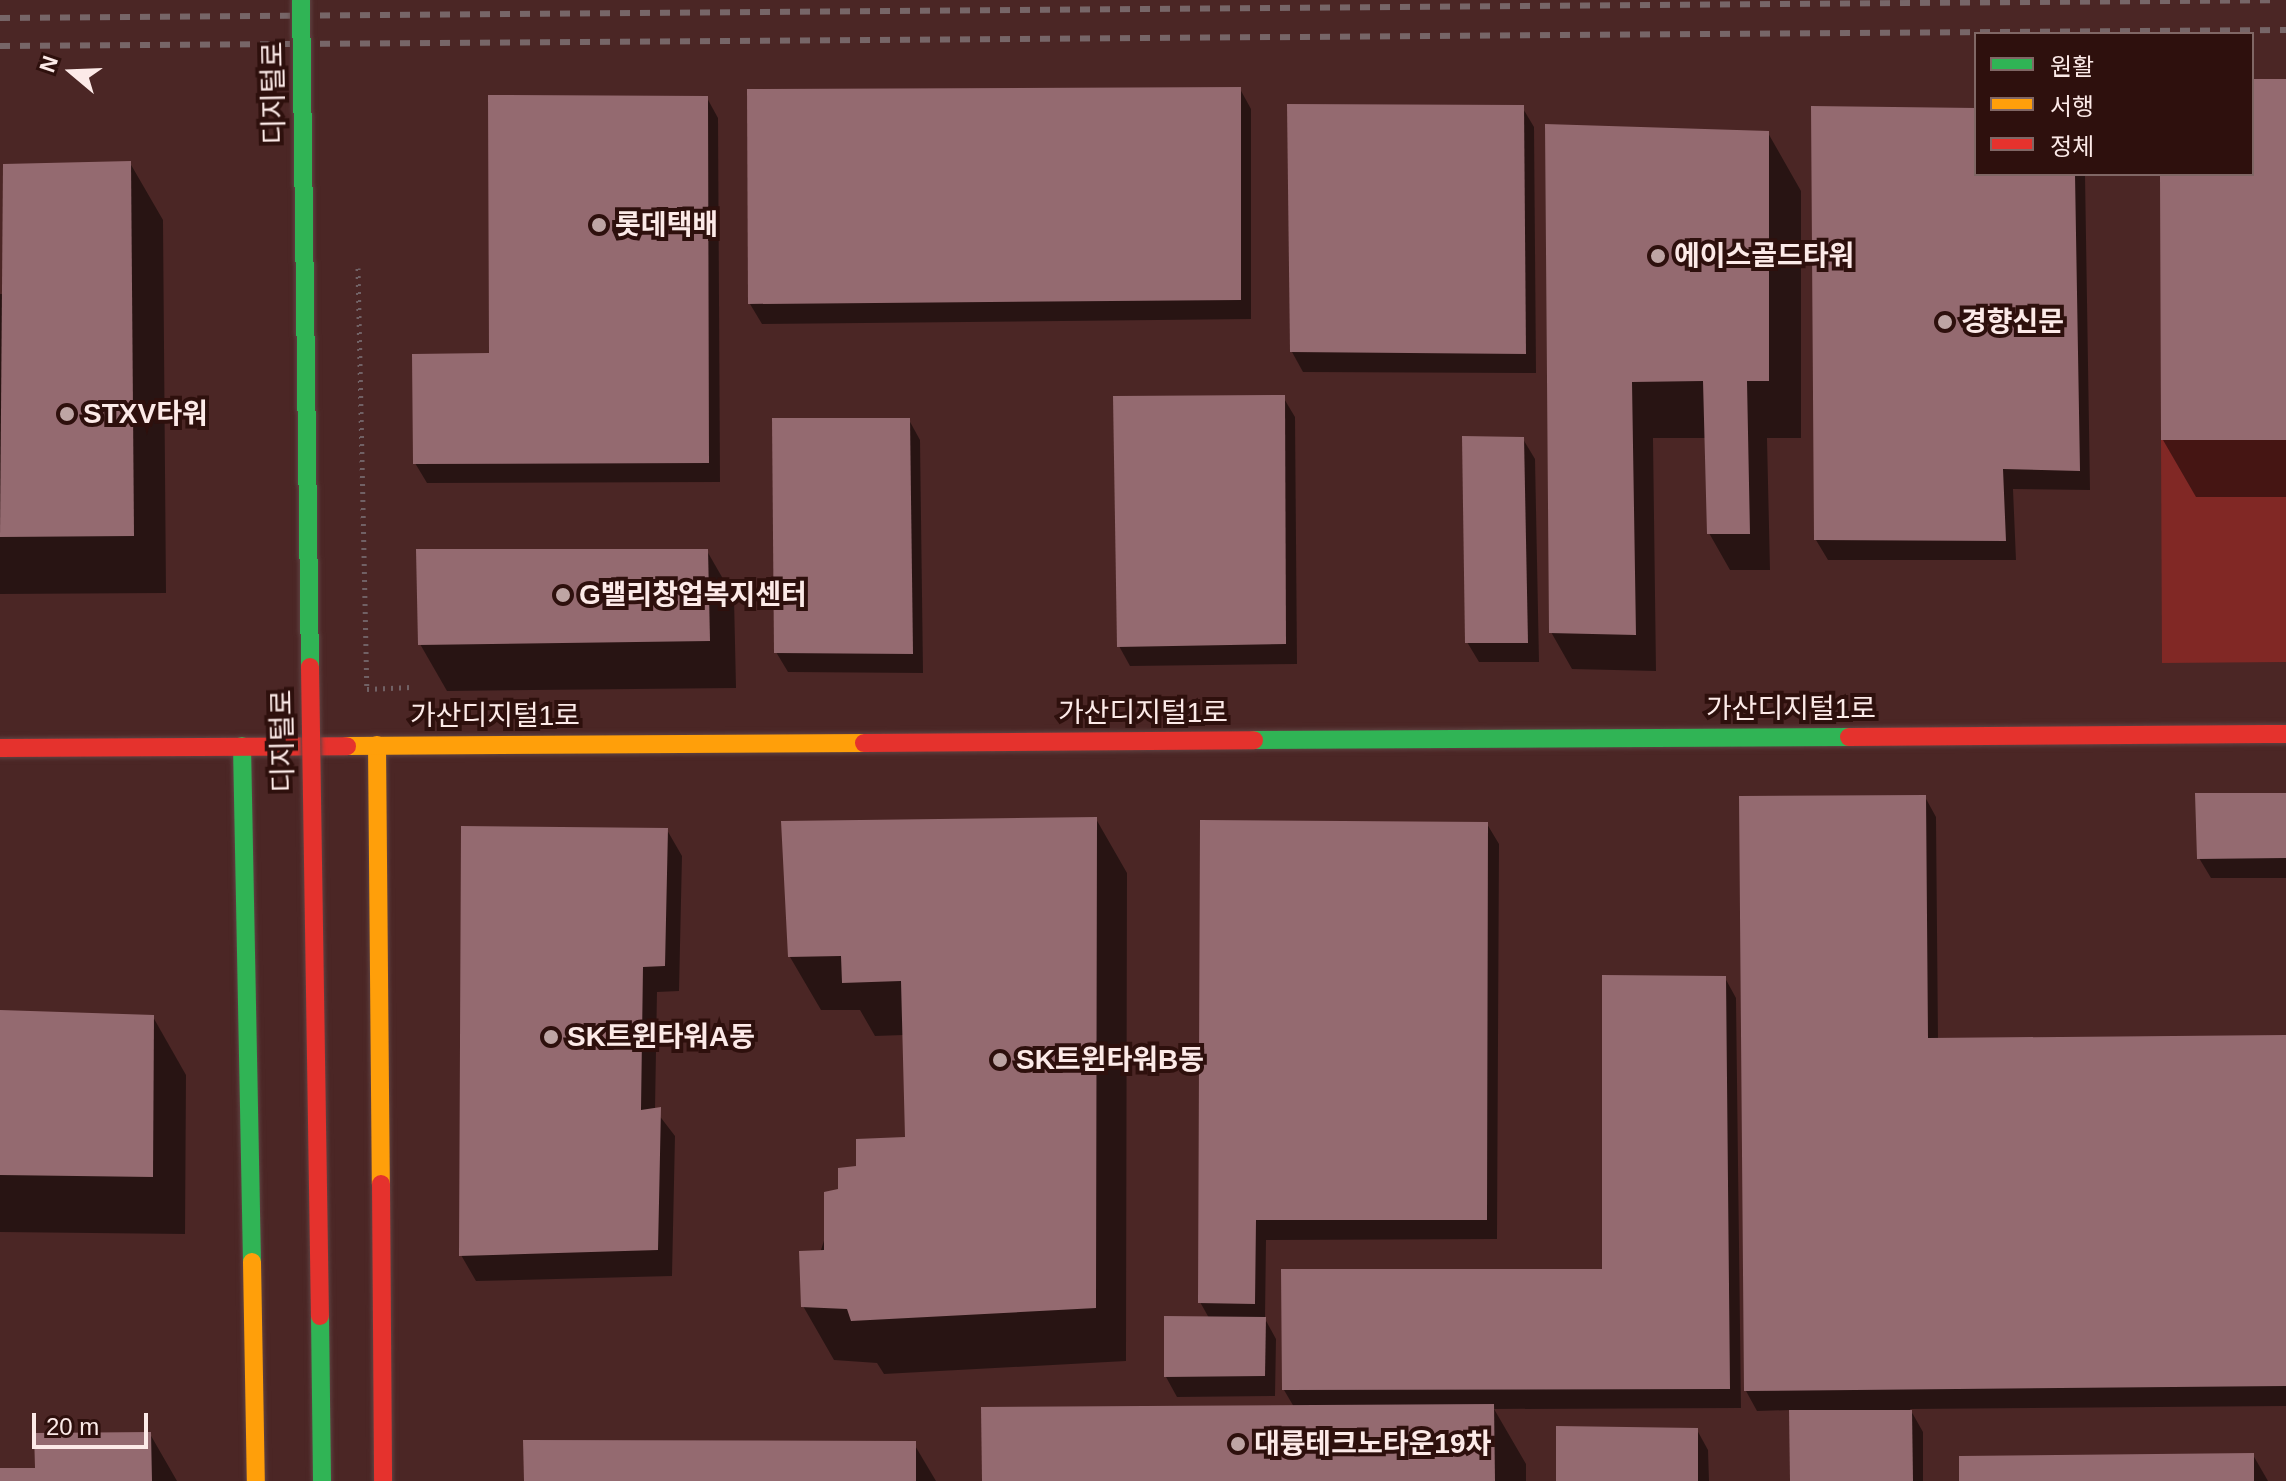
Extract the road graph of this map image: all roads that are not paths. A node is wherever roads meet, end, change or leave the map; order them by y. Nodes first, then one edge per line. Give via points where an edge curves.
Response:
1 (301, 0) edge
2 (2286, 734) edge
3 (377, 745) junction
4 (242, 746) junction
5 (0, 748) edge
6 (256, 1481) edge
7 (322, 1481) edge
8 (383, 1481) edge

1 - 7 main road, 디지털로, bridge
2 - 3 main road, 가산디지털1로
3 - 4 main road, 가산디지털1로
3 - 8 main road
4 - 5 main road, 가산디지털1로
4 - 6 main road

